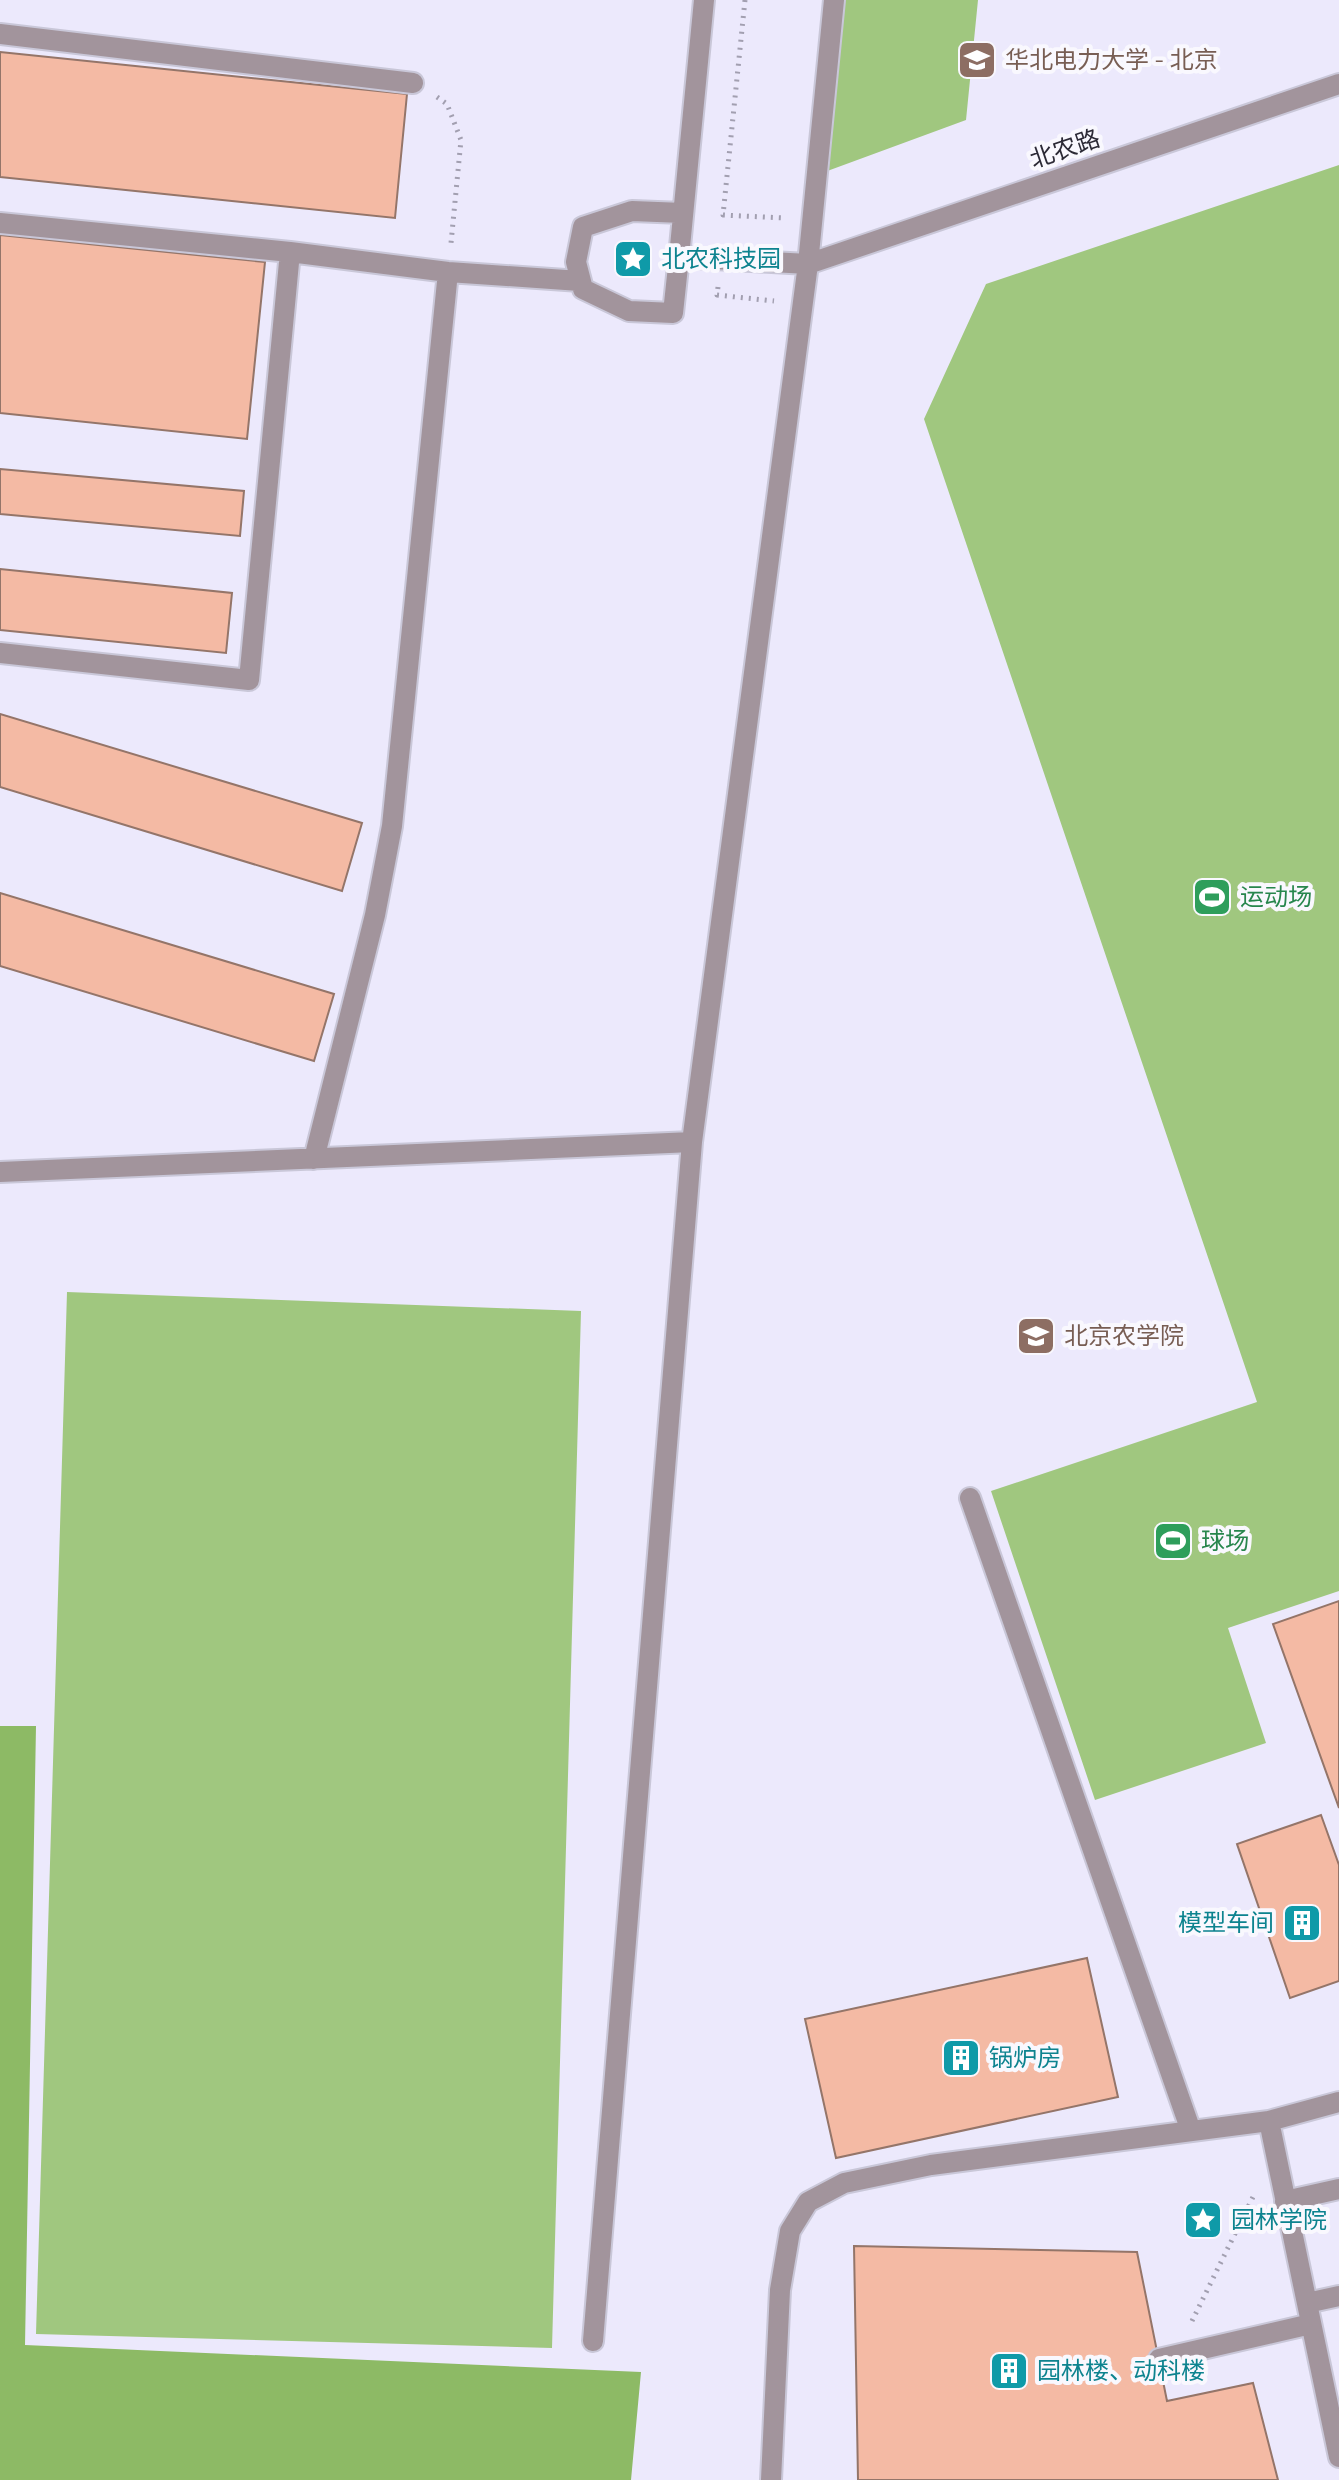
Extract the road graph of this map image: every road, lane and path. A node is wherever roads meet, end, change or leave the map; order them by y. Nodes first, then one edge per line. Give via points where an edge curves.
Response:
1 (704, 0) edge
2 (745, 0) edge
3 (834, 0) edge
4 (0, 34) edge
5 (413, 83) joint
6 (1339, 84) edge
7 (683, 213) junction
8 (813, 220) junction
9 (0, 223) edge
10 (290, 252) junction
11 (679, 257) junction
12 (808, 264) junction
13 (448, 272) junction
14 (580, 281) junction
15 (0, 653) edge
16 (692, 1142) junction
17 (314, 1159) junction
18 (0, 1172) edge
19 (970, 1498) dead end
20 (1339, 2102) edge
21 (1269, 2121) junction
22 (1191, 2131) junction
23 (1275, 2151) junction
24 (1339, 2189) edge
25 (1285, 2201) junction
26 (1339, 2296) edge
27 (1307, 2303) junction
28 (1311, 2324) junction
29 (593, 2341) dead end
30 (1167, 2357) joint
31 (1339, 2457) edge
32 (771, 2480) edge

1 - 7 street
2 - 8 path via 723,215
3 - 8 street
4 - 5 street
5 - 13 path via 447,104 461,140
6 - 12 street, 北农路
7 - 11 street
7 - 14 street via 632,211 583,227 576,262
8 - 12 street
9 - 10 street
10 - 13 street
10 - 15 street via 249,680
11 - 12 street
11 - 14 street via 673,313 629,311 583,289
12 - 16 street
13 - 14 street
13 - 17 street via 392,826
16 - 17 street
16 - 29 street
17 - 18 street
19 - 22 street
20 - 21 street
21 - 22 street
21 - 23 street
22 - 32 street via 931,2165 844,2183 808,2202 790,2231 780,2290
23 - 25 street
23 - 30 path
24 - 25 street
25 - 27 street
26 - 27 street
27 - 28 street
28 - 30 street
28 - 31 street

